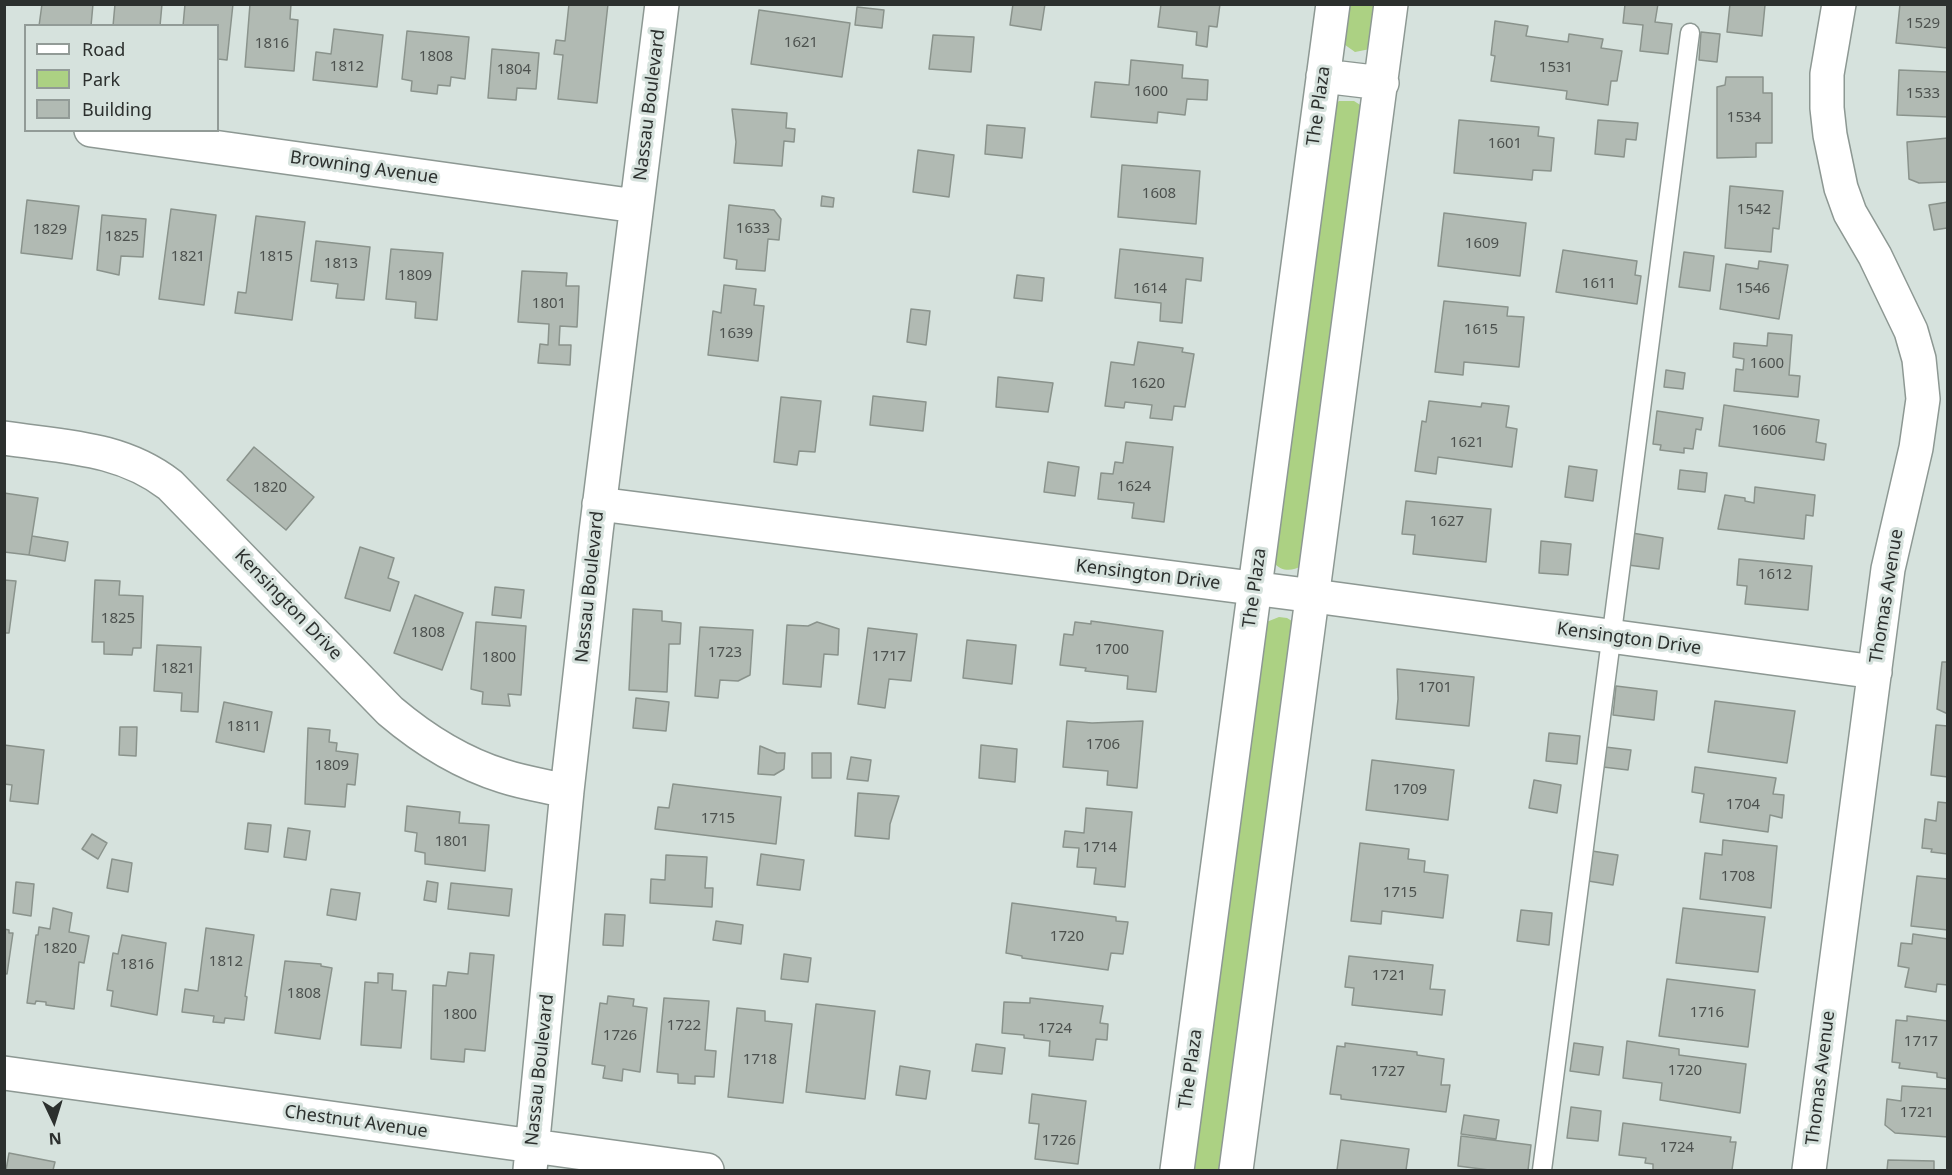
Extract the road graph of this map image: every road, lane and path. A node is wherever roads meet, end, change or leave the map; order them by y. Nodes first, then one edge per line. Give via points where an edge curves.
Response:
1 (662, 4) edge
2 (1333, 4) edge
3 (1391, 4) edge
4 (1839, 4) edge
5 (1690, 33) dead end
6 (1323, 76) junction
7 (1382, 83) junction
8 (105, 132) edge
9 (636, 206) junction
10 (1935, 390) edge
11 (4, 438) edge
12 (599, 504) junction
13 (1255, 589) junction
14 (1314, 596) junction
15 (1611, 637) junction
16 (1875, 672) junction
17 (567, 791) junction
18 (4, 1073) edge
19 (531, 1159) edge
20 (707, 1170) edge
21 (1177, 1170) edge
22 (1236, 1170) edge
23 (1542, 1170) edge
24 (1809, 1170) edge

1 - 9 street, Nassau Boulevard
2 - 6 street, The Plaza
3 - 7 street
4 - 10 street, Thomas Avenue via 1827,75 1827,108 1841,188 1911,331 1919,359
5 - 15 lane
6 - 7 street
6 - 13 street, The Plaza
7 - 14 street
8 - 9 street, Browning Avenue
9 - 12 street, Nassau Boulevard
10 - 16 street, Thomas Avenue via 1923,399 1916,448 1888,569
11 - 17 street, Kensington Drive via 104,452 156,473 410,728 454,756 502,776
12 - 13 street, Kensington Drive
12 - 17 street, Nassau Boulevard
13 - 14 street, Kensington Drive
13 - 21 street, The Plaza
14 - 15 street, Kensington Drive
14 - 22 street
15 - 16 street, Kensington Drive
15 - 23 lane
16 - 24 street, Thomas Avenue
17 - 19 street, Nassau Boulevard
18 - 19 street, Chestnut Avenue
19 - 20 street, Chestnut Avenue

